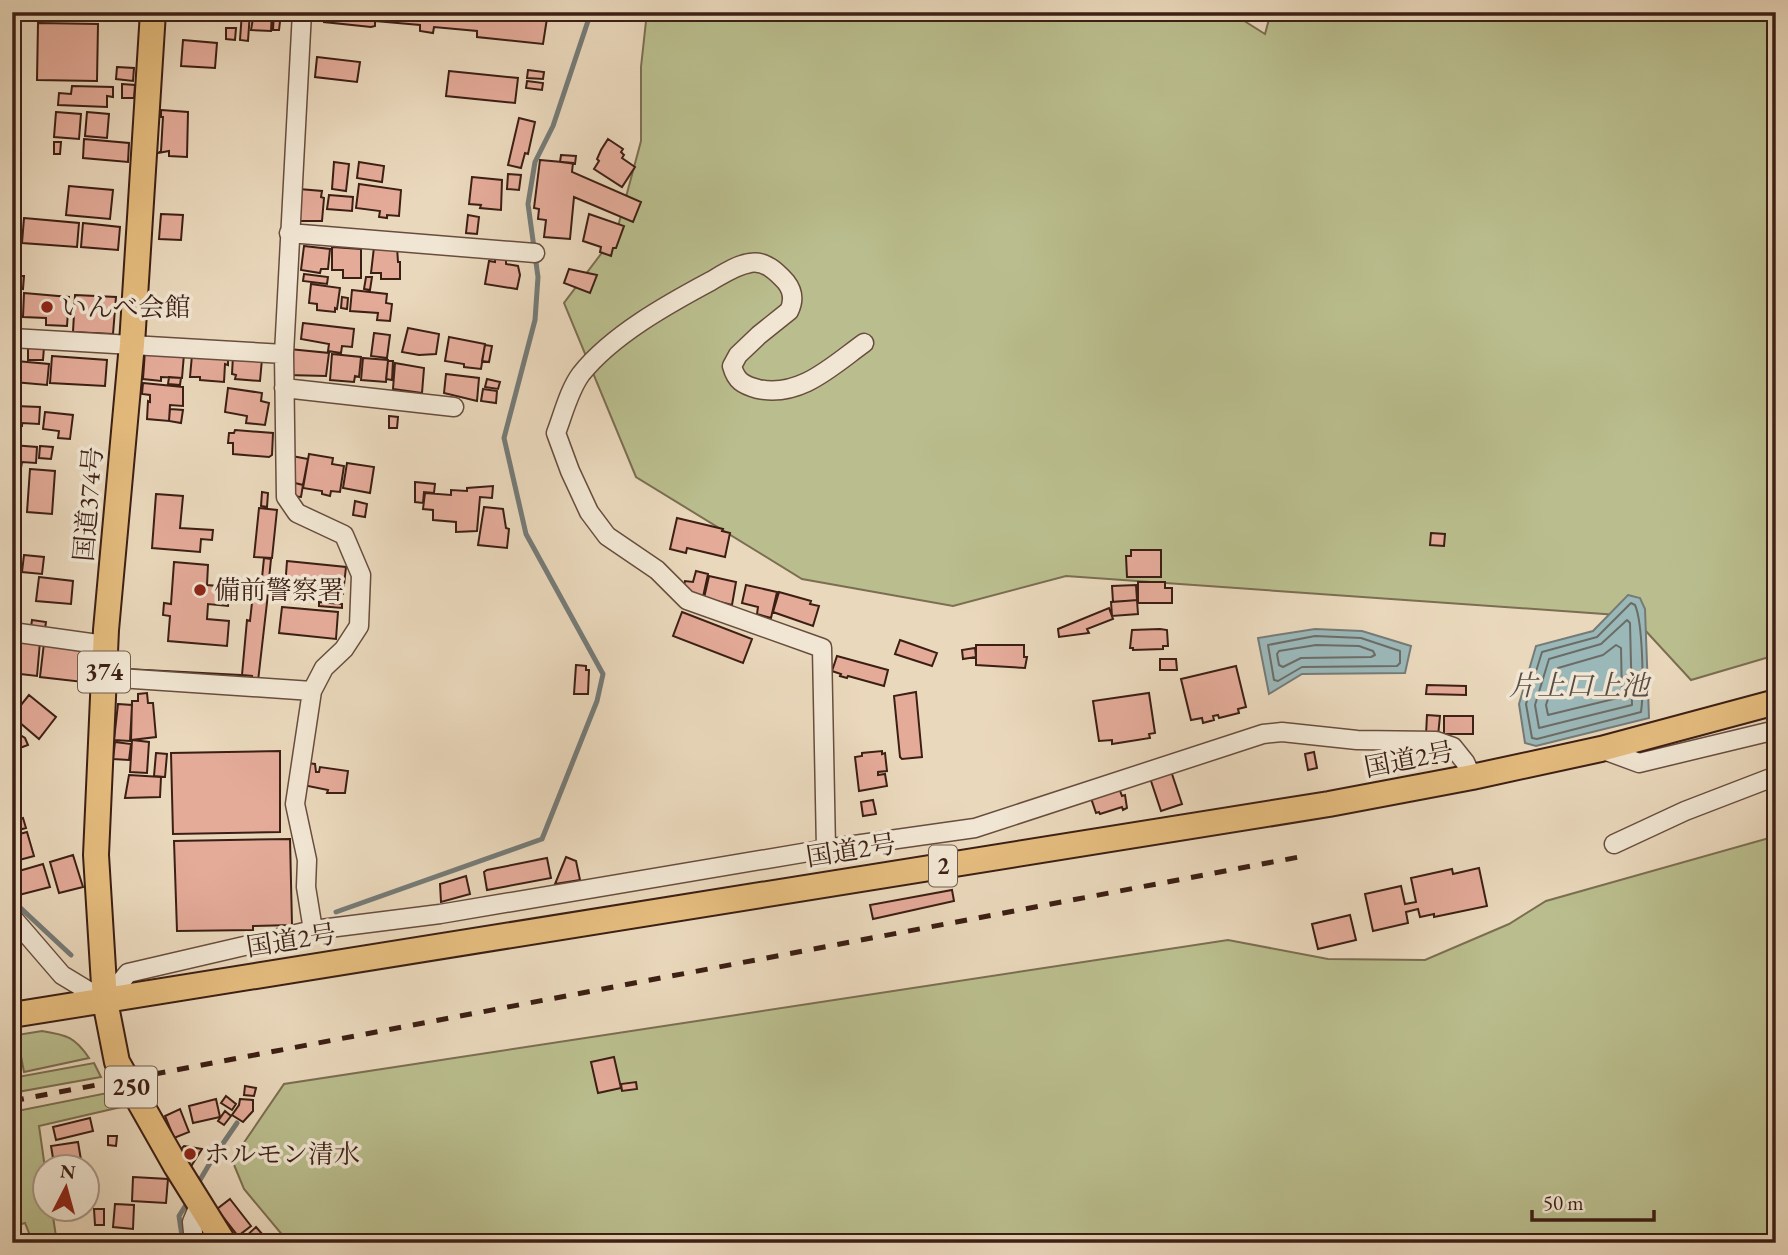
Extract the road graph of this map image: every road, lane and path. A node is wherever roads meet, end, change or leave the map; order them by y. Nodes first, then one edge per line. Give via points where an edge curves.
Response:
1 (153, 12) edge
2 (302, 12) edge
3 (289, 233) junction
4 (535, 253) dead end
5 (12, 338) edge
6 (864, 343) dead end
7 (132, 344) junction
8 (284, 354) junction
9 (284, 388) junction
10 (454, 407) dead end
11 (12, 632) edge
12 (105, 645) junction
13 (104, 677) junction
14 (312, 691) junction
15 (1776, 702) edge
16 (1776, 730) edge
17 (1601, 749) junction
18 (1776, 776) edge
19 (1472, 777) junction
20 (1614, 844) dead end
21 (825, 849) junction
22 (12, 917) edge
23 (313, 930) junction
24 (105, 1001) junction
25 (12, 1015) edge
26 (200, 1203) junction
27 (194, 1243) edge
28 (224, 1243) edge

1 - 7 highway, 国道374号 / 374
2 - 3 street
3 - 4 street
3 - 8 street
5 - 7 street
6 - 21 street via 793,389 783,392 742,384 732,366 738,355 793,303 790,287 779,274 765,264 751,262 675,300 602,352 580,376 556,433 589,512 607,536 657,570 687,600 822,648
7 - 8 street
7 - 12 highway, 国道374号 / 374
8 - 9 street
9 - 10 street
9 - 14 street via 286,497 297,513 344,535 360,575 359,626 324,668
11 - 12 street
12 - 13 highway, 国道374号 / 374
13 - 14 street
13 - 24 highway, 国道374号 / 374 via 96,855
14 - 23 street via 295,804 307,860
15 - 17 highway, 国道2号 / 2
16 - 17 street via 1639,763
17 - 19 highway, 国道2号 / 2
18 - 20 street
19 - 21 street via 1453,747 1436,741 1357,740 1282,732 1247,738 975,828
19 - 24 highway, 国道2号 / 2 via 1246,818
21 - 23 street via 440,914
22 - 24 street via 62,975
23 - 24 street via 128,973
24 - 25 highway, 国道2号 / 2
24 - 26 highway, 250 via 117,1062
26 - 27 street via 192,1222
26 - 28 highway, 250

